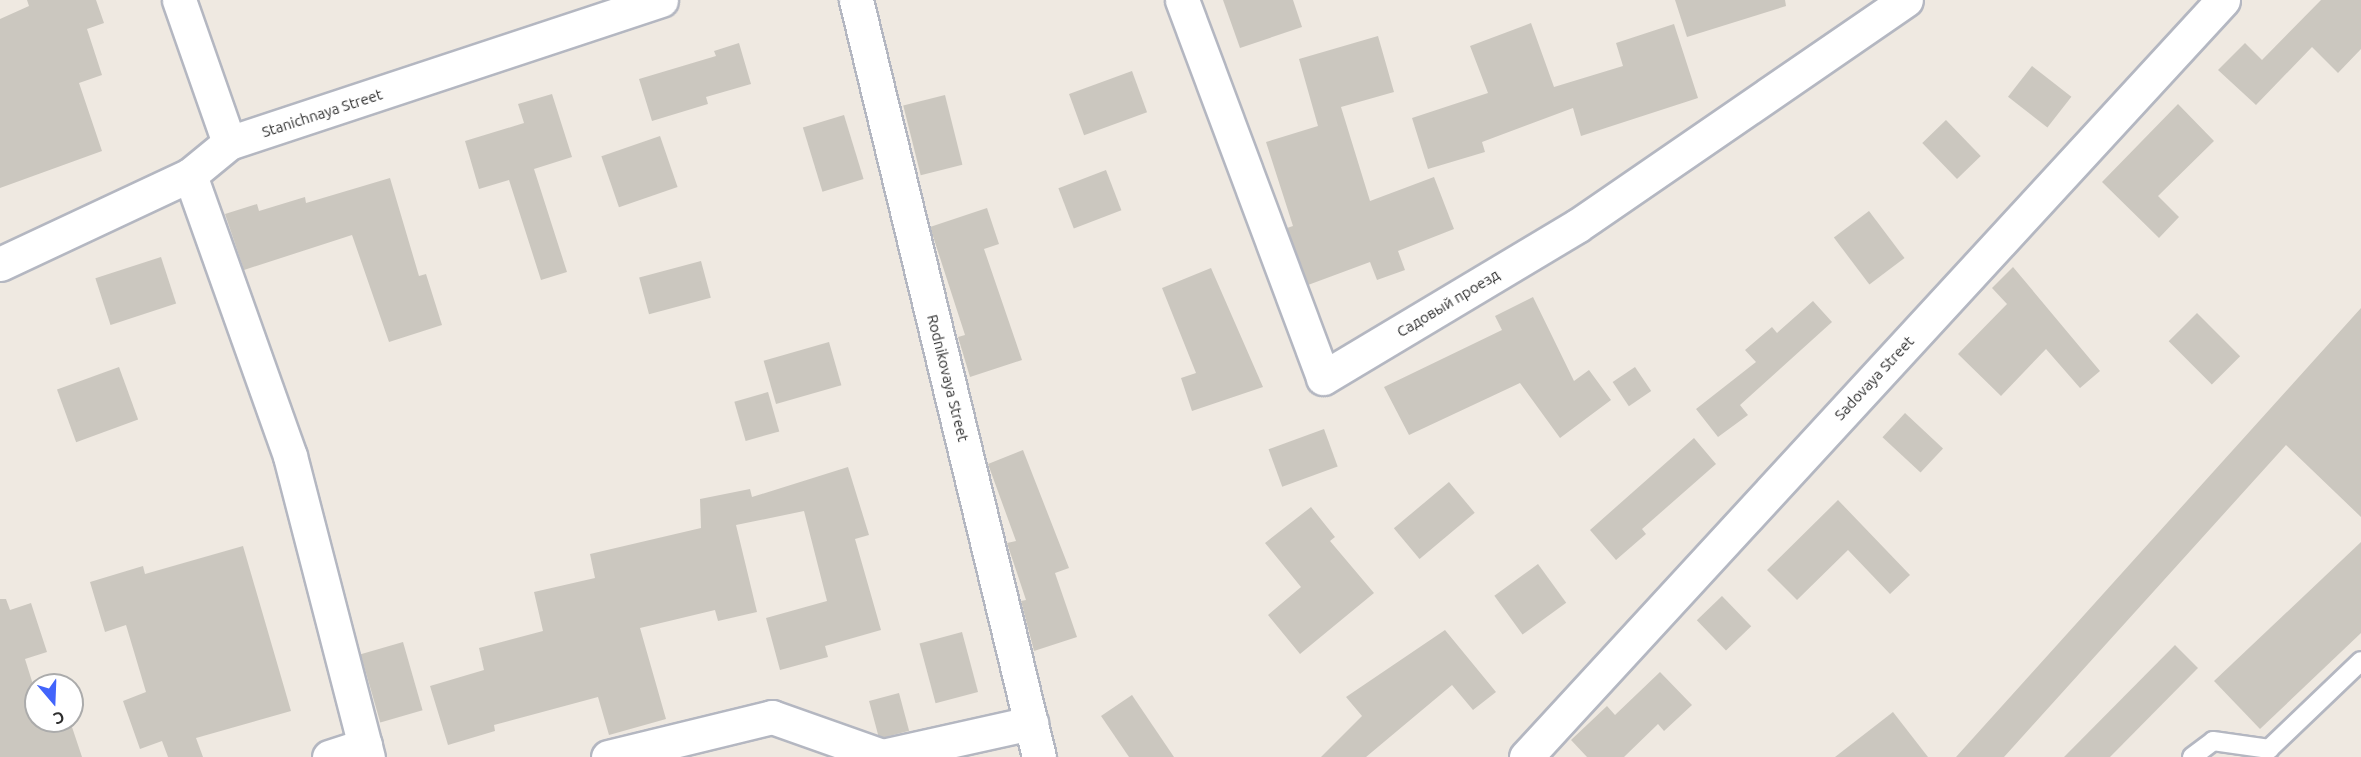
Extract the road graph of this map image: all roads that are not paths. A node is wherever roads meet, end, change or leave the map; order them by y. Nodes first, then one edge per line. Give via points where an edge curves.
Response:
1 (179, 0) edge
2 (661, 0) edge
3 (856, 0) edge
4 (1182, 0) edge
5 (1906, 0) edge
6 (2223, 0) edge
7 (229, 144) junction
8 (190, 175) junction
9 (0, 264) edge
10 (2361, 661) edge
11 (1031, 723) junction
12 (367, 751) edge
13 (329, 757) edge
14 (608, 757) edge
15 (1039, 757) edge
16 (1526, 757) edge
17 (2192, 757) edge

1 - 7 street
2 - 7 street, Stanichnaya Street
3 - 11 street, Rodnikovaya Street
4 - 5 street, Садовый проезд via 1323,378 1576,226
6 - 16 street, Sadovaya Street
7 - 8 street, Stanichnaya Street
8 - 9 street, Stanichnaya Street
8 - 12 street via 290,456
10 - 17 lane via 2269,749 2213,741
11 - 14 street via 882,756 772,717
11 - 15 street, Rodnikovaya Street
12 - 13 street

